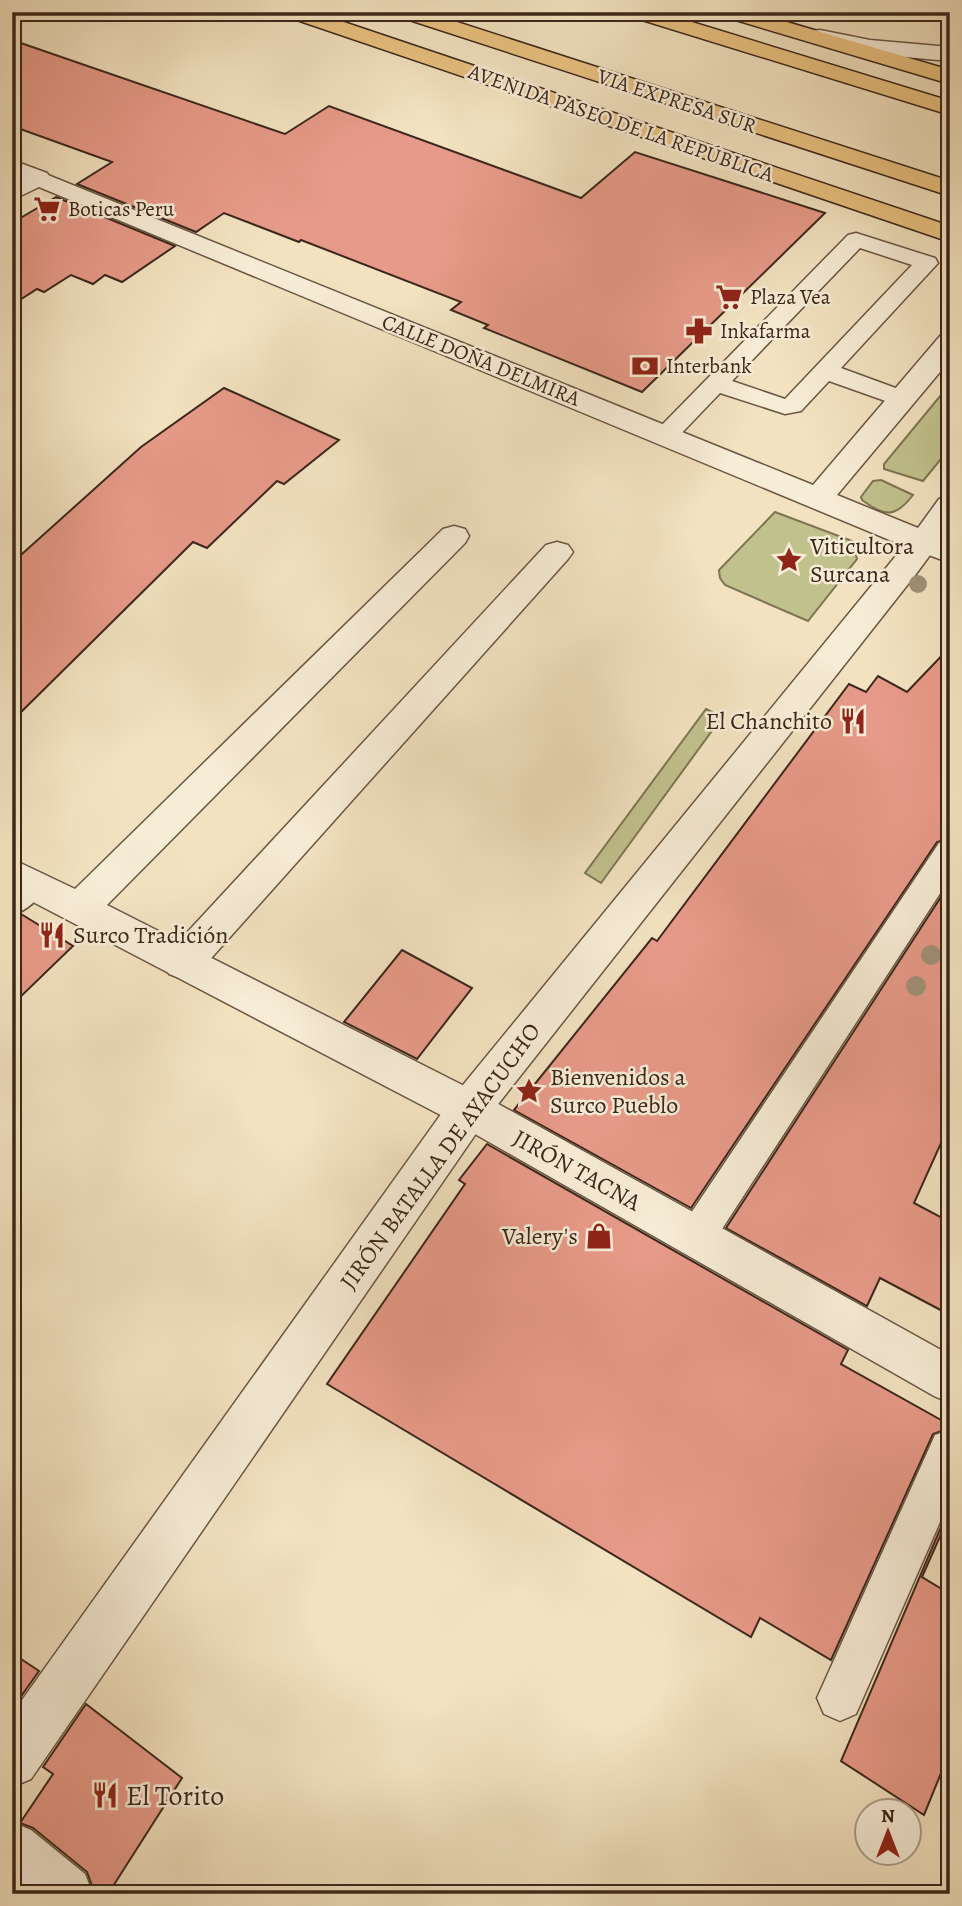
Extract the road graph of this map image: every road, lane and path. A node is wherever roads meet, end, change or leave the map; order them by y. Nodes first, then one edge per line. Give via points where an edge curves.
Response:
1 (292, 12) edge
2 (404, 12) edge
3 (636, 12) edge
4 (729, 12) edge
5 (775, 26) junction
6 (950, 54) edge
7 (950, 77) edge
8 (950, 108) edge
9 (25, 172) edge
10 (950, 189) edge
11 (12, 193) edge
12 (950, 234) edge
13 (950, 342) edge
14 (825, 371) junction
15 (717, 384) junction
16 (903, 399) junction
17 (665, 436) junction
18 (818, 498) junction
19 (950, 506) edge
20 (453, 536) dead end
21 (937, 548) edge
22 (557, 552) dead end
23 (950, 852) edge
24 (19, 887) edge
25 (80, 908) junction
26 (183, 962) junction
27 (468, 1109) junction
28 (696, 1237) junction
29 (950, 1380) edge
30 (950, 1450) edge
31 (840, 1698) dead end
32 (12, 1760) edge
33 (12, 1849) edge
34 (65, 1894) edge

1 - 12 main road, AVENIDA PASEO DE LA REPÚBLICA
2 - 10 main road, VIA EXPRESA SUR
3 - 8 main road
4 - 5 main road
5 - 6 street via 870,47
5 - 7 main road
9 - 11 street
9 - 17 street, CALLE DOÑA DELMIRA
13 - 16 street
14 - 15 lane via 792,406 785,407
14 - 15 lane via 927,263 856,240
14 - 16 lane
15 - 17 lane
16 - 18 street
17 - 18 street, CALLE DOÑA DELMIRA
18 - 21 street, CALLE DOÑA DELMIRA
19 - 21 street, JIRÓN BATALLA DE AYACUCHO
20 - 25 street
21 - 27 street, JIRÓN BATALLA DE AYACUCHO
22 - 26 street
23 - 28 lane
24 - 25 street, JIRÓN TACNA
25 - 26 street, JIRÓN TACNA
26 - 27 street, JIRÓN TACNA
27 - 28 street, JIRÓN TACNA
27 - 32 street, JIRÓN BATALLA DE AYACUCHO
28 - 29 street, JIRÓN TACNA
30 - 31 lane
33 - 34 street

